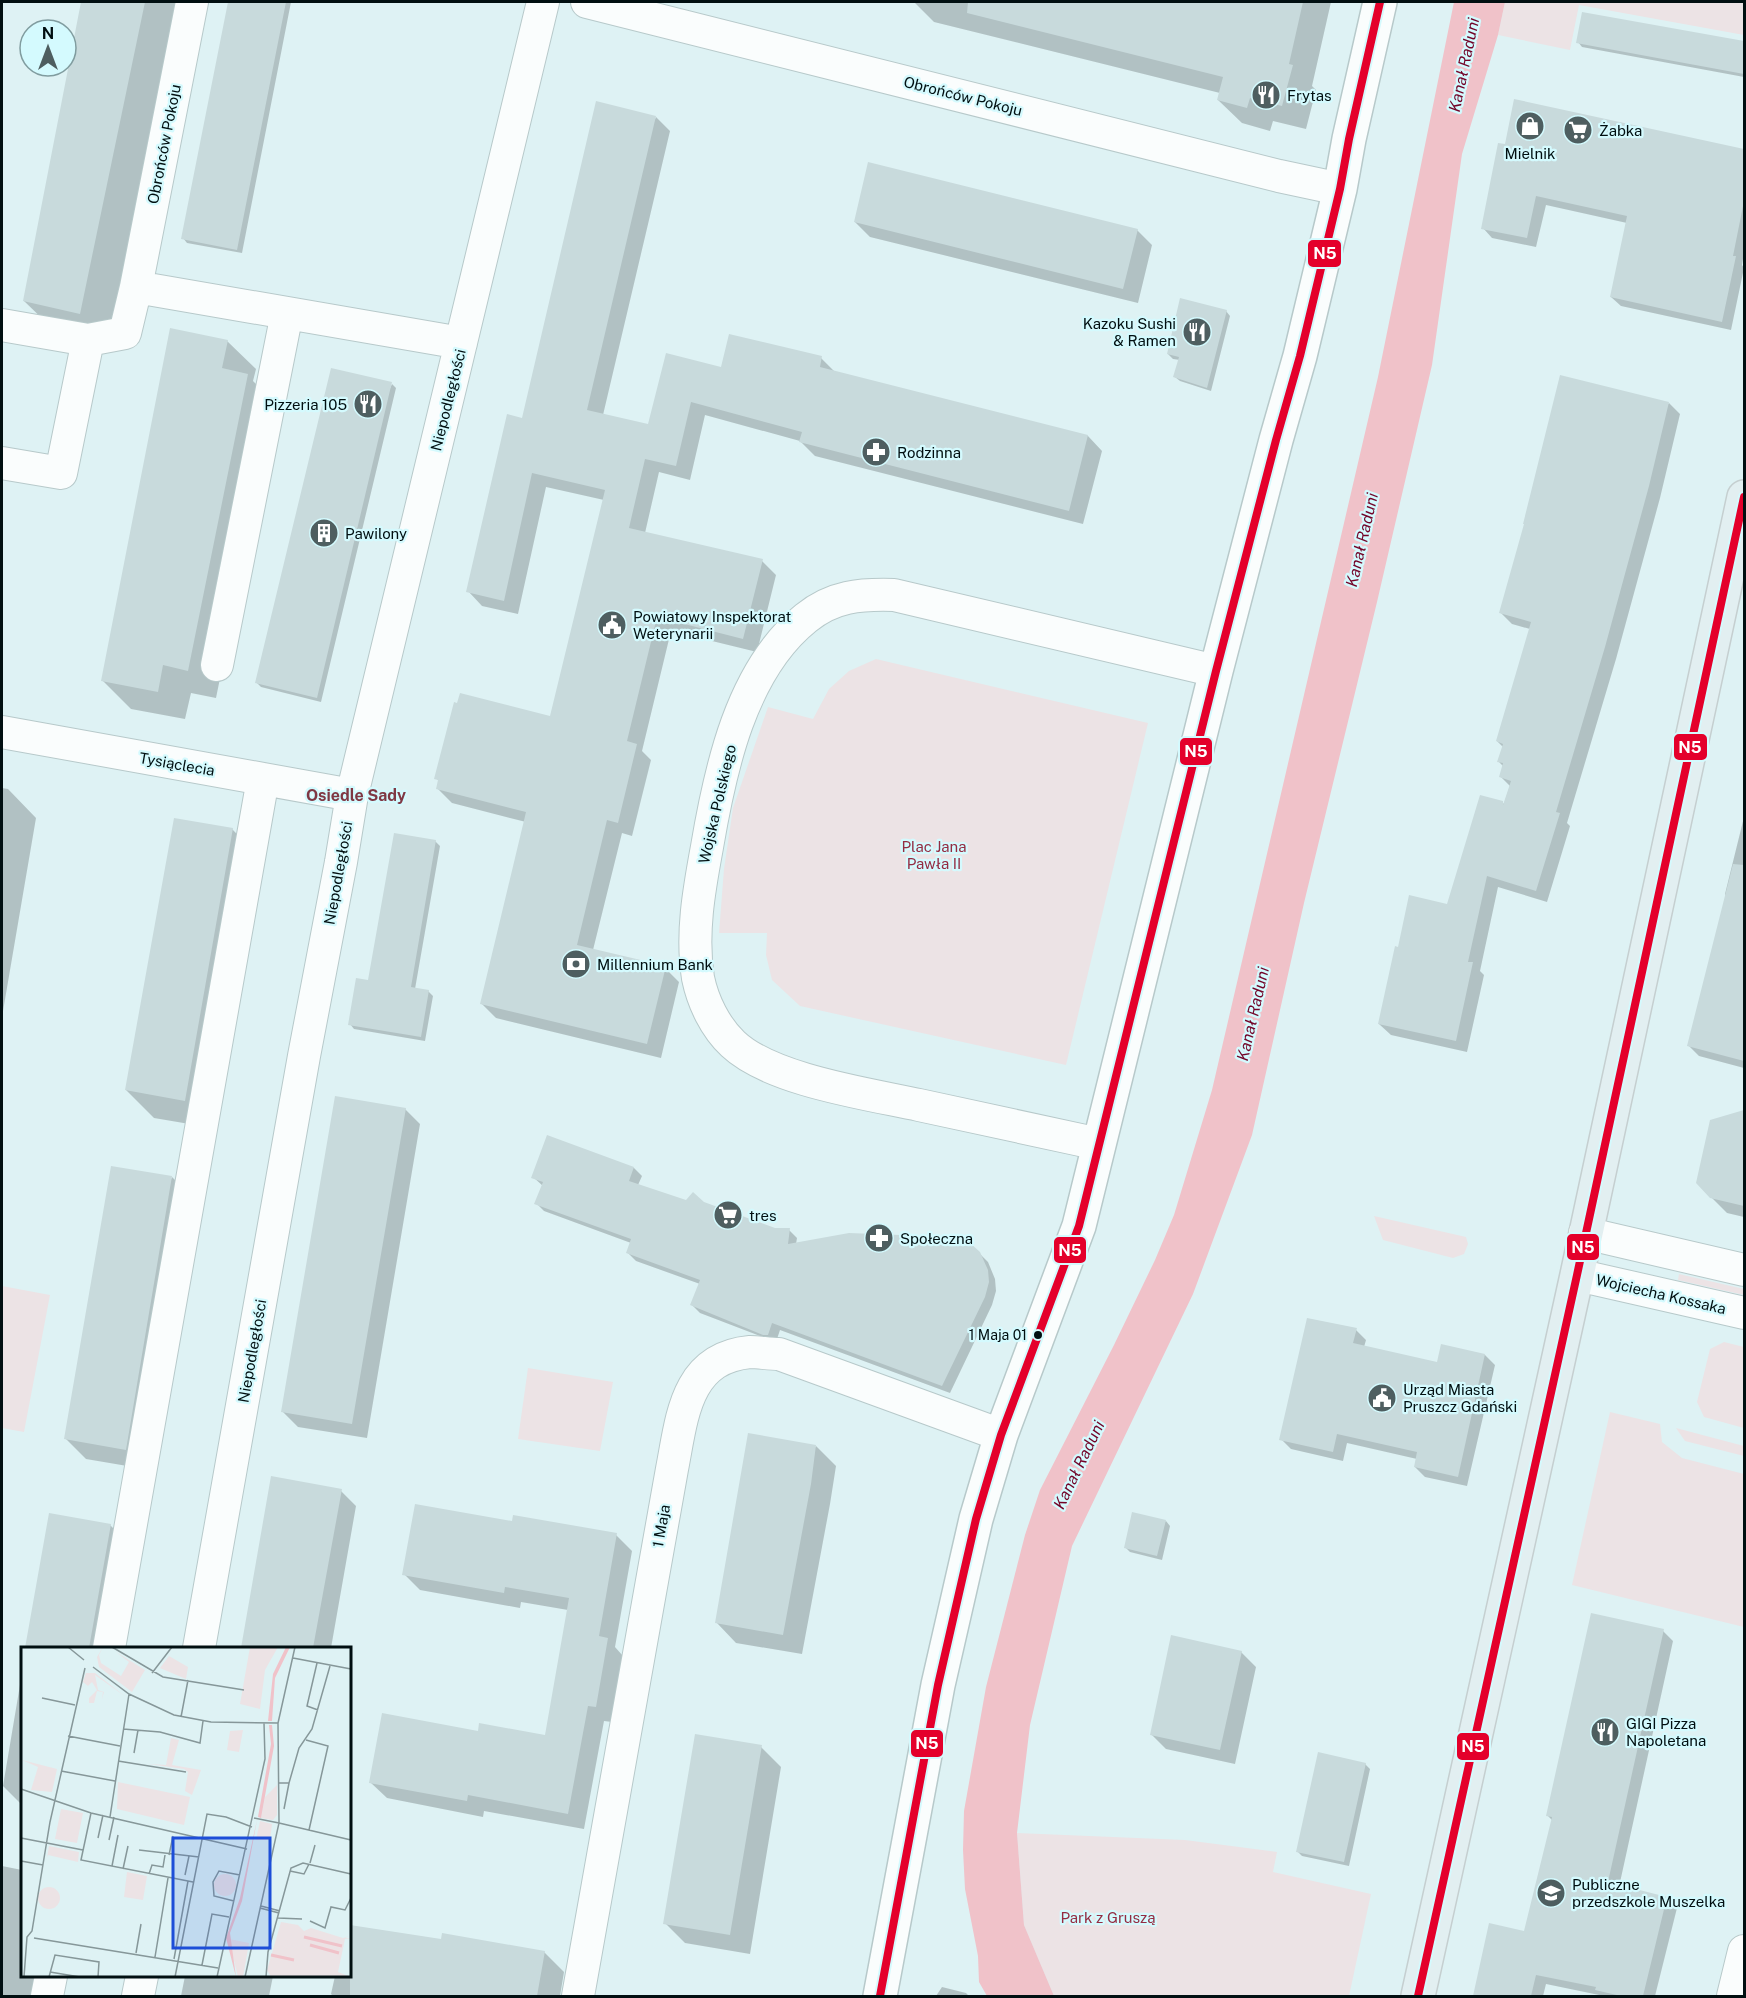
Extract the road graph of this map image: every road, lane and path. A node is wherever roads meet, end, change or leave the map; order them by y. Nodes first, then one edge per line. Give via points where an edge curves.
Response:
1 (192, 2) edge
2 (543, 2) edge
3 (587, 2) edge
4 (1380, 2) edge
5 (1340, 189) junction
6 (136, 287) junction
7 (287, 313) junction
8 (2, 325) edge
9 (88, 340) junction
10 (461, 343) junction
11 (2, 463) edge
12 (1744, 497) edge
13 (217, 665) dead end
14 (1216, 671) junction
15 (2, 732) edge
16 (263, 779) junction
17 (352, 795) junction
18 (1099, 1144) junction
19 (1586, 1233) junction
20 (1744, 1270) edge
21 (1577, 1275) junction
22 (1744, 1313) edge
23 (1001, 1434) junction
24 (109, 1647) edge
25 (199, 1647) edge
26 (1744, 1951) edge
27 (51, 1977) edge
28 (142, 1977) edge
29 (47, 1996) edge
30 (138, 1996) edge
31 (578, 1996) edge
32 (880, 1996) edge
33 (1418, 1996) edge
34 (1733, 1996) edge

1 - 6 street, Obrońców Pokoju
2 - 10 street, Niepodległości
3 - 5 street, Obrońców Pokoju
4 - 5 street
5 - 14 street
6 - 7 street
6 - 9 street, Obrońców Pokoju via 125,333
7 - 10 street
7 - 13 street
8 - 9 street
9 - 11 street via 61,473
10 - 17 street, Niepodległości
12 - 19 main road
14 - 18 street
14 - 18 street, Wojska Polskiego via 894,595 832,601 786,638 768,662 743,706 714,803 697,902 698,977 713,1018 732,1044 767,1066 820,1084
15 - 16 street, Tysiąclecia
16 - 17 street, Tysiąclecia
16 - 24 street
17 - 25 street, Niepodległości
18 - 23 street via 1078,1226
19 - 20 street
19 - 21 main road
21 - 22 street, Wojciecha Kossaka
21 - 33 main road
23 - 31 street, 1 Maja via 778,1354 750,1352 719,1360 698,1377 685,1402 672,1469
23 - 32 street via 945,1651
26 - 34 street
27 - 29 street
28 - 30 street

